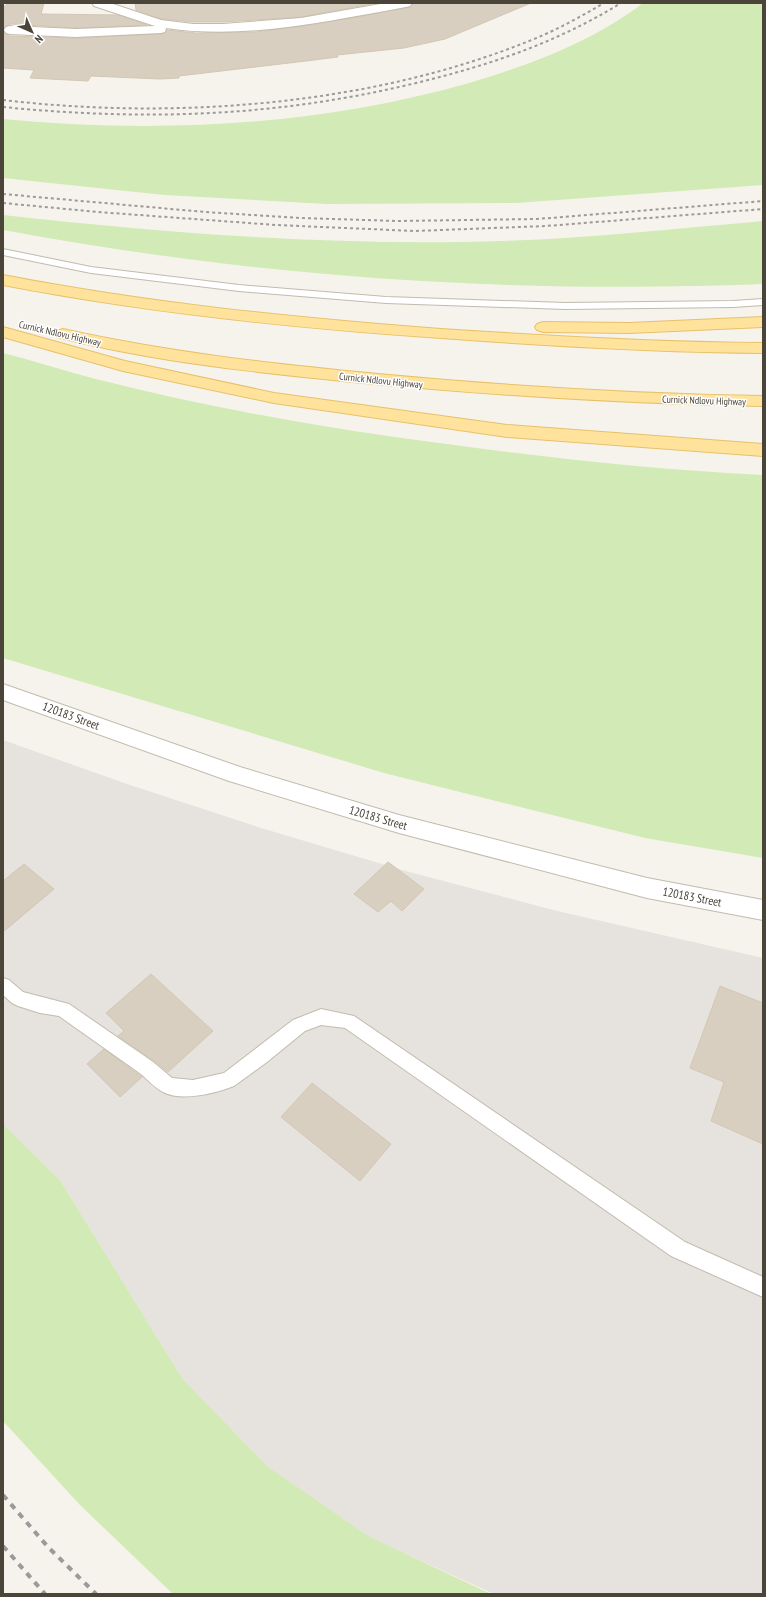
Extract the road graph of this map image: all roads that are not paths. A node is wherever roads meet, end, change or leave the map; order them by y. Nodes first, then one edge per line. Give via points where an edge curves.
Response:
1 (98, 3) edge
2 (406, 3) edge
3 (193, 28) junction
4 (10, 30) dead end
5 (3, 252) edge
6 (3, 280) edge
7 (763, 302) edge
8 (3, 320) edge
9 (763, 322) edge
10 (310, 324) junction
11 (3, 332) edge
12 (763, 348) edge
13 (763, 401) edge
14 (763, 450) edge
15 (3, 692) edge
16 (763, 910) edge
17 (3, 985) edge
18 (763, 1287) edge

1 - 3 street via 159,23
2 - 3 street via 301,22 238,28
3 - 4 street via 76,34
5 - 7 lane via 91,270 231,287 386,300 565,306
6 - 10 main road via 213,313
8 - 13 main road, Curnick Ndlovu Highway via 99,343 195,359 292,371 497,391
9 - 10 main road via 629,328
10 - 12 main road via 561,342
11 - 14 main road via 123,366 274,398 507,430
15 - 16 street, 120183 Street via 236,775 399,824 647,888
17 - 18 lane via 18,998 63,1009 147,1068 157,1078 169,1086 177,1087 194,1088 228,1080 299,1025 321,1017 348,1021 678,1249

